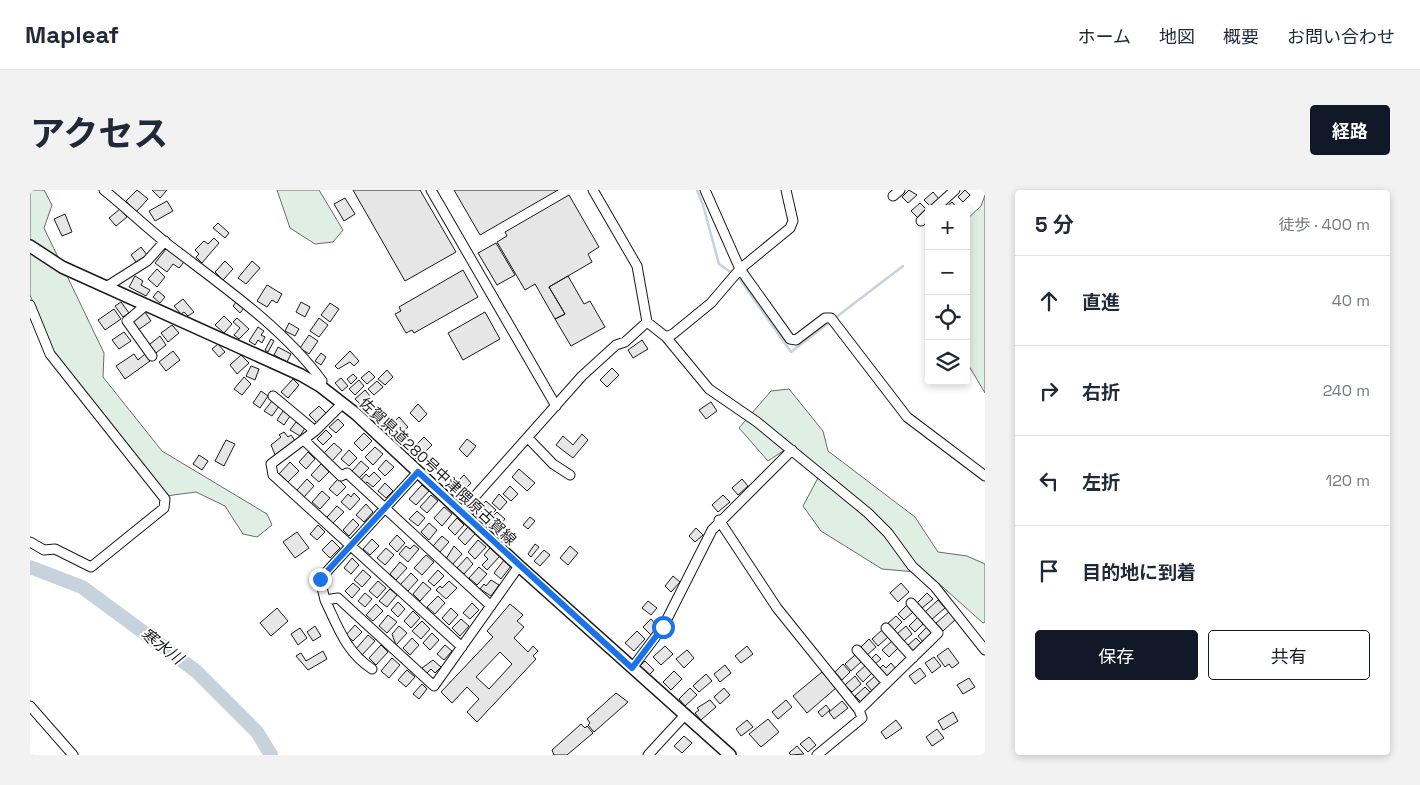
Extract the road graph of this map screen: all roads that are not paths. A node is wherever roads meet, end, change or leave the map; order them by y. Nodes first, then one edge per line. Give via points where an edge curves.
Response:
1 (104, 190) edge
2 (431, 190) edge
3 (593, 190) edge
4 (705, 190) edge
5 (786, 190) edge
6 (955, 190) edge
7 (938, 205) edge
8 (925, 217) edge
9 (921, 221) dead end
10 (165, 241) junction
11 (30, 246) edge
12 (740, 269) junction
13 (106, 287) junction
14 (30, 305) edge
15 (146, 305) junction
16 (647, 322) junction
17 (666, 337) junction
18 (152, 356) dead end
19 (320, 386) junction
20 (272, 396) dead end
21 (343, 403) junction
22 (556, 406) junction
23 (315, 431) junction
24 (528, 438) junction
25 (304, 440) junction
26 (792, 450) junction
27 (418, 472) junction
28 (570, 475) dead end
29 (985, 476) edge
30 (385, 508) junction
31 (461, 512) junction
32 (719, 520) junction
33 (30, 542) edge
34 (351, 546) junction
35 (519, 566) junction
36 (325, 600) junction
37 (911, 603) dead end
38 (491, 606) junction
39 (886, 628) dead end
40 (462, 647) junction
41 (857, 650) dead end
42 (985, 650) edge
43 (913, 658) junction
44 (632, 668) junction
45 (372, 669) dead end
46 (887, 683) junction
47 (30, 706) edge
48 (859, 710) junction
49 (685, 715) junction
50 (73, 755) edge
51 (648, 755) edge
52 (730, 755) edge
53 (816, 755) edge

1 - 10 street
2 - 22 street
3 - 16 street via 638,266
4 - 12 street
5 - 12 street via 792,221 790,228
6 - 7 street
8 - 9 street
10 - 13 street via 147,261
10 - 19 street via 280,335 313,368 322,380
11 - 13 main road, 佐賀県道280号中津隈原古賀線 via 62,267
12 - 17 street via 712,303
12 - 29 street via 790,339 796,340 825,318 832,320 907,417
13 - 15 main road, 佐賀県道280号中津隈原古賀線
14 - 33 street via 50,354 165,500 164,508 91,567 55,549 44,550
15 - 18 street via 127,320
15 - 19 main road, 佐賀県道280号中津隈原古賀線
16 - 17 street
16 - 22 street via 582,376
17 - 26 street via 709,390 758,422
19 - 21 main road, 佐賀県道280号中津隈原古賀線
20 - 23 street
21 - 23 street
21 - 27 main road, 佐賀県道280号中津隈原古賀線
22 - 24 street
23 - 25 street
24 - 28 street via 553,464
24 - 31 street
25 - 30 street via 340,476 347,473
25 - 34 street via 272,464 273,475
26 - 32 street
26 - 42 street via 888,533 912,566 935,587
27 - 30 street
27 - 31 main road, 佐賀県道280号中津隈原古賀線
30 - 34 street
30 - 38 street
31 - 35 main road, 佐賀県道280号中津隈原古賀線
32 - 44 street via 663,627
32 - 48 street via 777,608
34 - 36 street via 320,579
34 - 40 street
35 - 38 street
35 - 44 main road, 佐賀県道280号中津隈原古賀線
36 - 40 street via 338,598 434,686
36 - 45 street via 347,647 359,661
37 - 43 street via 938,633
38 - 40 street
39 - 43 street
41 - 46 street
43 - 46 street
44 - 49 main road, 佐賀県道280号中津隈原古賀線
46 - 48 street
47 - 50 street
48 - 53 street via 862,718
49 - 51 street
49 - 52 main road, 佐賀県道280号中津隈原古賀線

